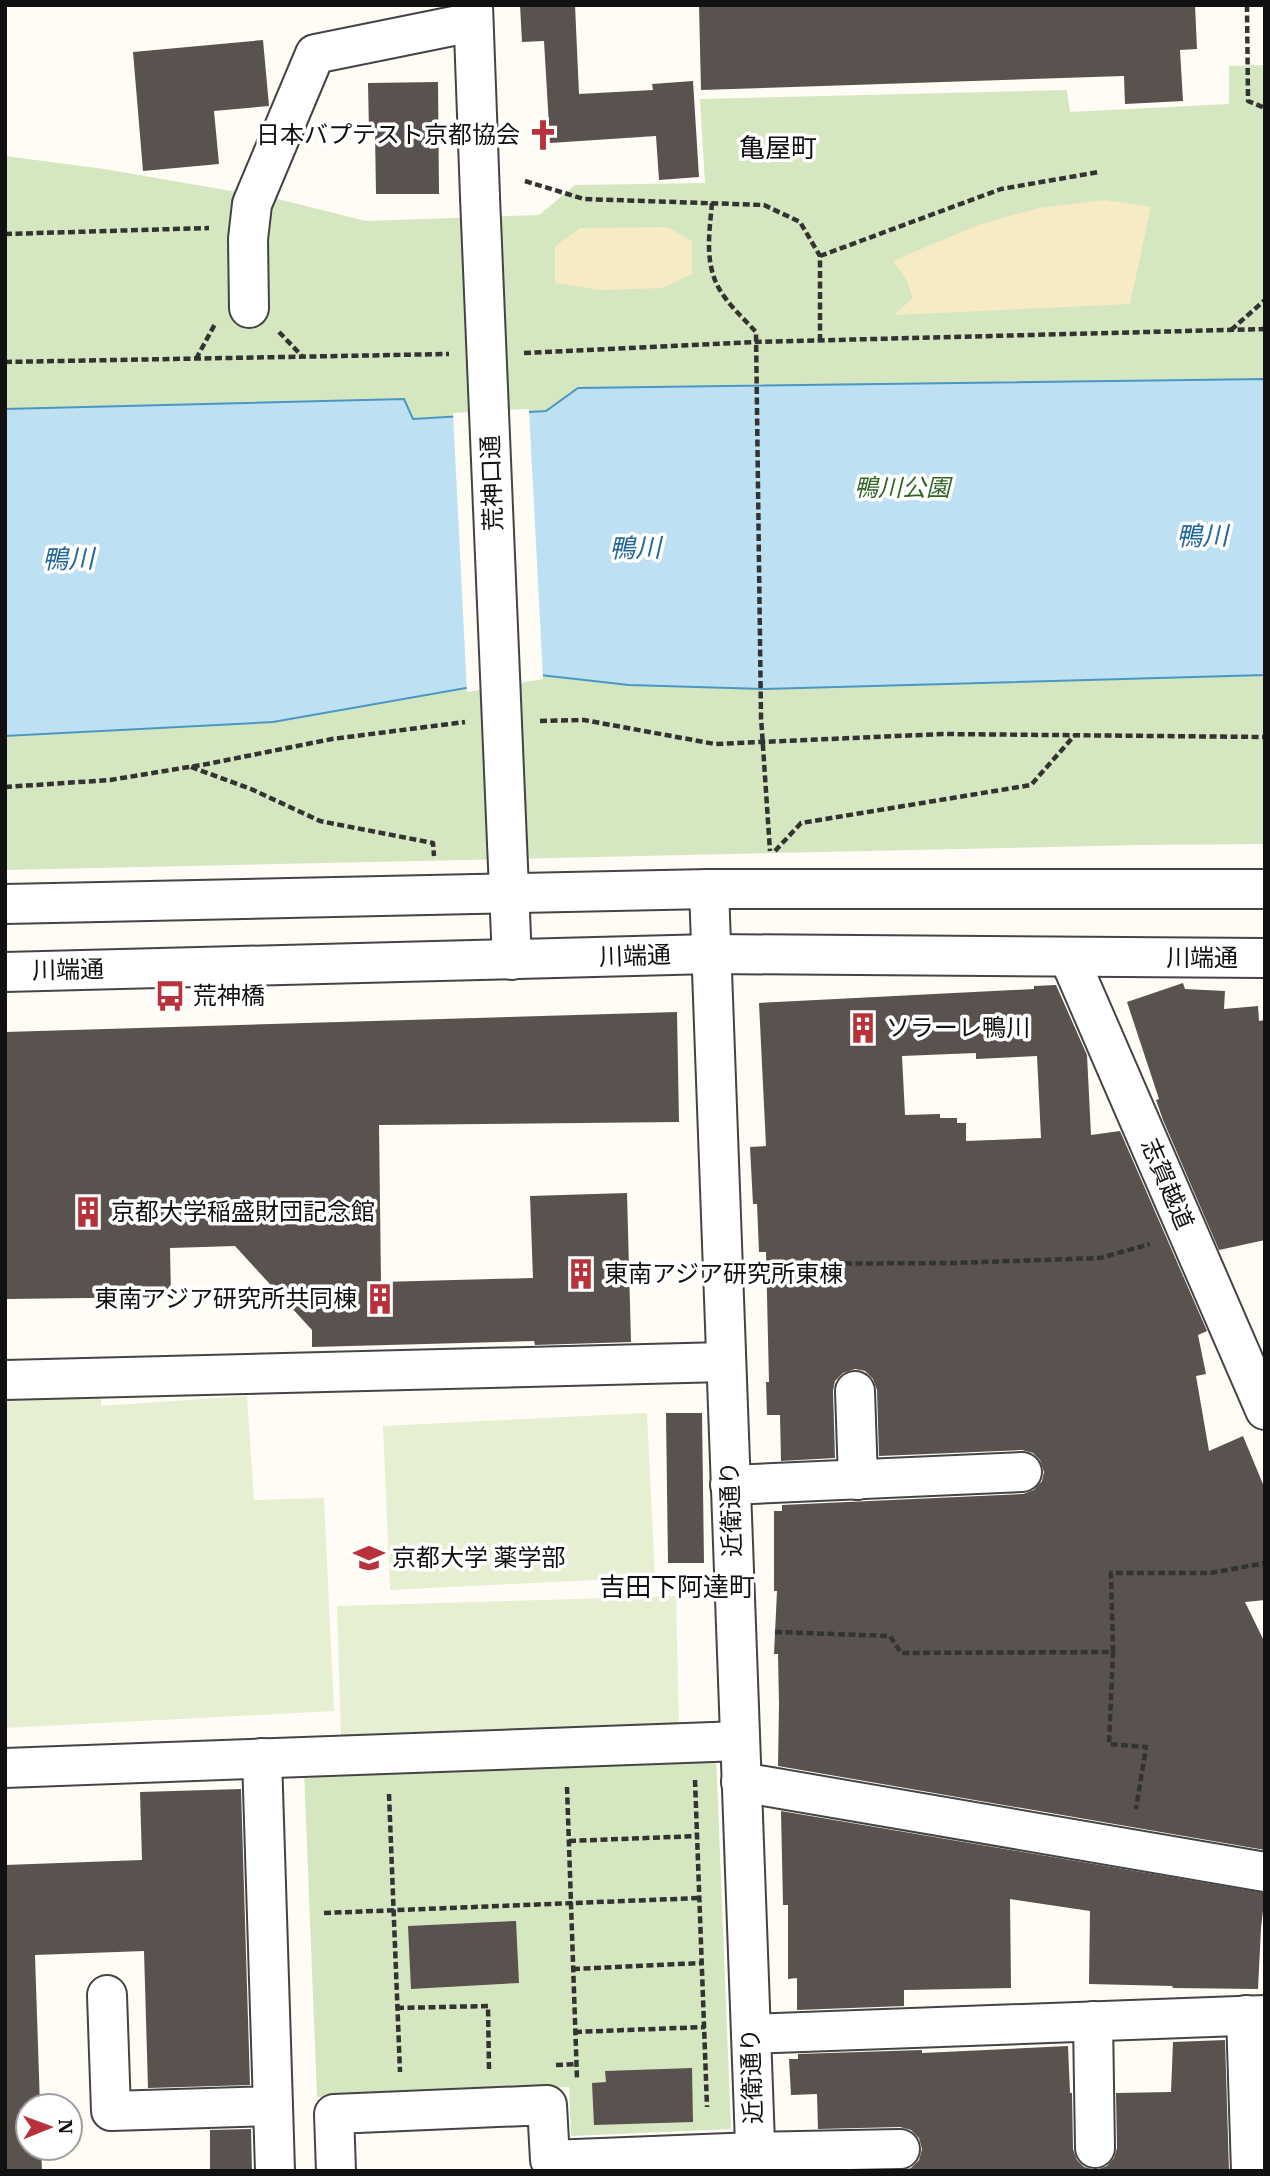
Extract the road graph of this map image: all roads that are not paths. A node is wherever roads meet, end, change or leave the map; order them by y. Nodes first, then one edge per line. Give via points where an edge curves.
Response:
1 (473, 13) edge
2 (249, 308) dead end
3 (709, 889) junction
4 (1265, 889) edge
5 (509, 894) junction
6 (5, 904) edge
7 (710, 954) junction
8 (1069, 958) junction
9 (1265, 958) edge
10 (512, 960) junction
11 (5, 972) edge
12 (725, 1362) junction
13 (1255, 1365) edge
14 (5, 1380) edge
15 (855, 1391) dead end
16 (1265, 1410) edge
17 (1023, 1472) dead end
18 (858, 1479) junction
19 (730, 1485) junction
20 (740, 1741) junction
21 (262, 1758) junction
22 (5, 1768) edge
23 (741, 1782) junction
24 (1265, 1872) edge
25 (107, 1995) dead end
26 (1256, 2015) edge
27 (1093, 2021) junction
28 (751, 2034) junction
29 (273, 2106) junction
30 (1095, 2148) dead end
31 (900, 2149) dead end
32 (755, 2161) edge
33 (275, 2171) edge
34 (336, 2171) edge
35 (1251, 2171) edge

1 - 2 street via 315,54 251,204
1 - 5 street, 荒神口通, bridge
3 - 4 street
3 - 5 street
3 - 7 street, 近衛通り
5 - 6 street
5 - 10 street, 荒神口通
7 - 8 street, 川端通
7 - 10 street, 川端通
7 - 12 street, 近衛通り
8 - 9 street, 川端通
8 - 13 street, 志賀越道 via 1188,1234
10 - 11 street, 川端通
12 - 14 street
12 - 19 street, 近衛通り
13 - 16 street, 志賀越道
15 - 18 street
17 - 18 street
18 - 19 street
19 - 20 street, 近衛通り
20 - 21 street
20 - 23 street, 近衛通り
21 - 22 street
21 - 29 street
23 - 24 street
23 - 28 street, 近衛通り
25 - 29 street via 111,2111
26 - 27 street
26 - 35 street
27 - 28 street
27 - 30 street
28 - 32 street, 近衛通り
29 - 33 street
31 - 32 street
32 - 34 street via 550,2160 547,2105 334,2114

